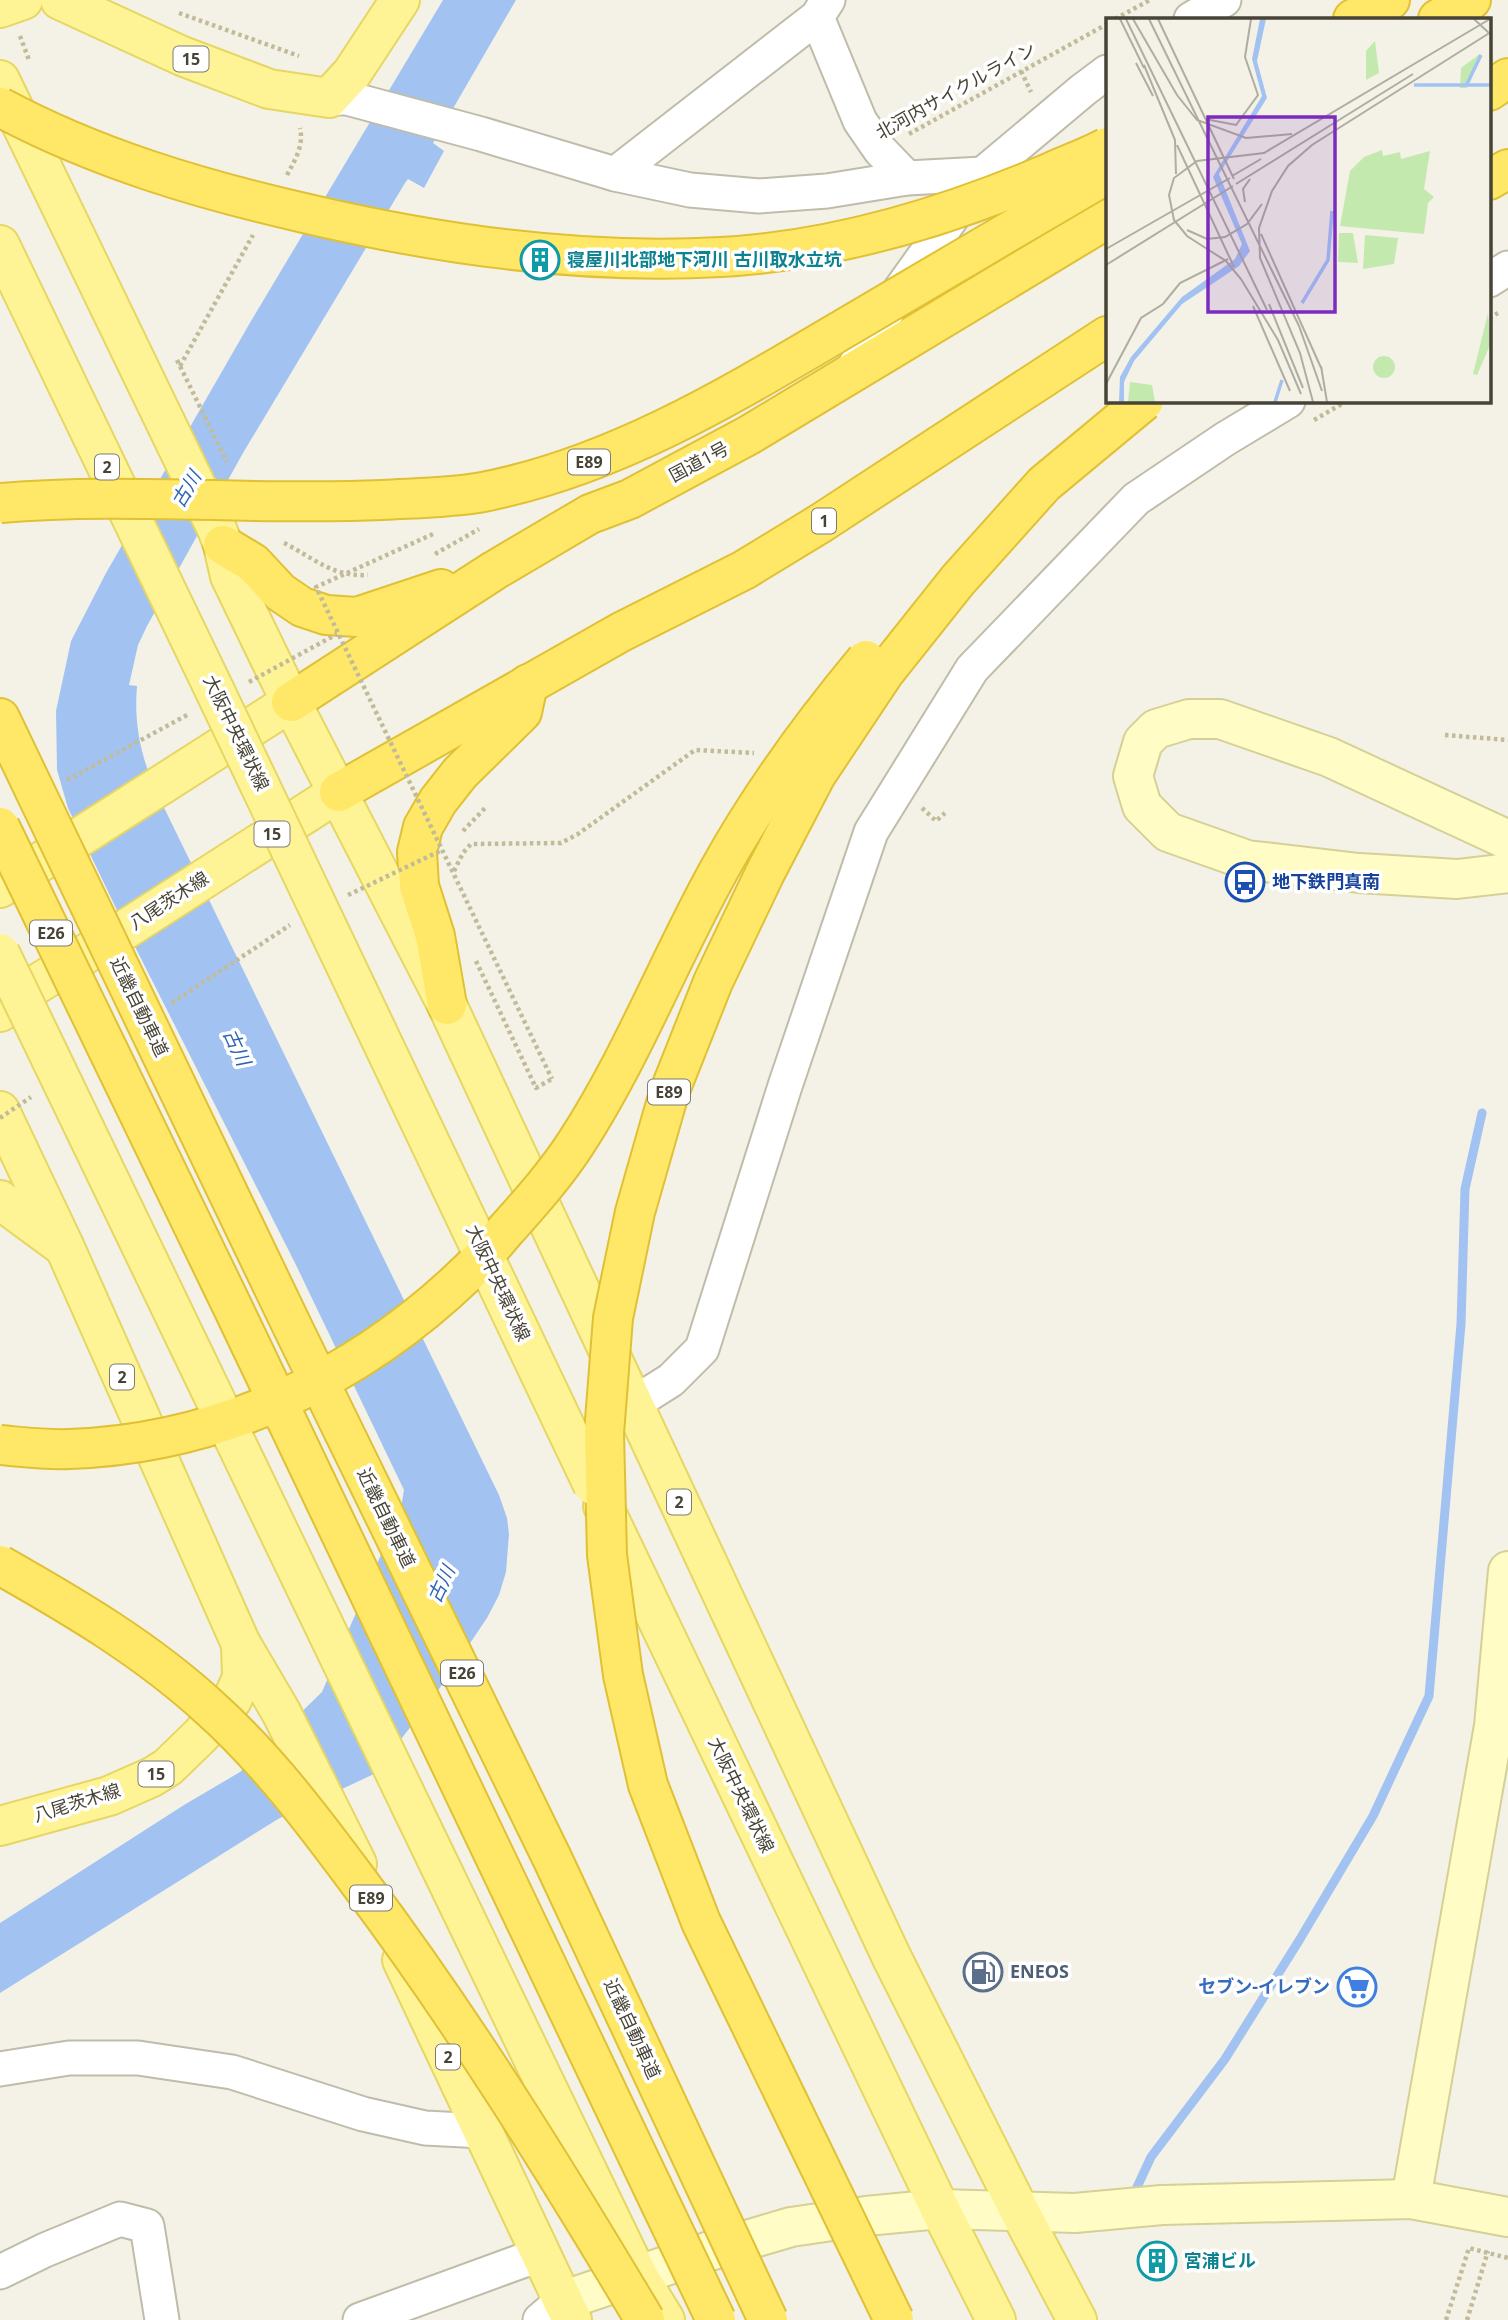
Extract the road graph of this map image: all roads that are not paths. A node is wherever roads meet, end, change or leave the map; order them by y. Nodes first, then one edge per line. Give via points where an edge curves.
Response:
1 (23, 0) edge
2 (60, 0) edge
3 (400, 0) edge
4 (1224, 0) edge
5 (1390, 0) edge
6 (1403, 0) edge
7 (1471, 0) edge
8 (0, 8) edge
9 (822, 8) edge
10 (1193, 18) edge
11 (1355, 18) edge
12 (1372, 18) edge
13 (1440, 18) edge
14 (1106, 73) edge
15 (1508, 78) edge
16 (0, 80) edge
17 (1490, 90) edge
18 (338, 98) junction
19 (0, 107) edge
20 (1106, 147) edge
21 (1508, 169) edge
22 (615, 174) junction
23 (983, 174) junction
24 (1106, 175) edge
25 (907, 178) junction
26 (1490, 179) edge
27 (1106, 220) edge
28 (0, 245) edge
29 (1508, 268) edge
30 (1490, 279) edge
31 (1106, 337) edge
32 (850, 374) junction
33 (1143, 402) edge
34 (1286, 402) edge
35 (1044, 484) junction
36 (0, 503) edge
37 (220, 537) junction
38 (495, 570) junction
39 (528, 684) junction
40 (291, 702) junction
41 (0, 718) edge
42 (339, 792) junction
43 (0, 827) edge
44 (1508, 840) edge
45 (1508, 873) edge
46 (0, 888) edge
47 (0, 953) edge
48 (447, 1005) junction
49 (0, 1012) edge
50 (0, 1111) edge
51 (0, 1200) edge
52 (65, 1248) junction
53 (633, 1404) junction
54 (0, 1446) edge
55 (0, 1566) edge
56 (1508, 1571) edge
57 (241, 1644) junction
58 (1501, 1728) edge
59 (0, 1826) edge
60 (0, 2069) edge
61 (483, 2131) junction
62 (1411, 2199) junction
63 (940, 2209) junction
64 (1020, 2213) junction
65 (1498, 2232) edge
66 (541, 2254) junction
67 (0, 2272) edge
68 (638, 2276) junction
69 (1071, 2309) edge
70 (558, 2314) edge
71 (162, 2320) edge
72 (360, 2320) edge
73 (645, 2320) edge
74 (665, 2320) edge
75 (716, 2320) edge
76 (768, 2320) edge
77 (894, 2320) edge
78 (996, 2320) edge

1 - 8 main road
2 - 18 main road, 15 via 270,89
3 - 18 main road
4 - 10 street
5 - 11 highway
6 - 12 highway
7 - 13 highway
9 - 22 street
9 - 25 street via 860,121
14 - 23 street
15 - 17 highway
16 - 37 main road, 2
18 - 22 street
19 - 20 highway, bridge via 43,130 141,169 256,202 455,244 638,259 736,256 892,229 993,197
21 - 26 highway
22 - 25 street via 691,190 759,196
23 - 25 street
23 - 32 street via 900,290
24 - 36 highway, E89, bridge via 746,386 664,430 545,476 481,492 342,502
27 - 32 highway, 国道1号
28 - 63 main road, 大阪中央環状線 / 2, bridge
29 - 30 street
31 - 39 highway, 1 via 744,570
32 - 38 highway, 国道1号 via 749,435 630,499 590,514
33 - 35 highway, E89, bridge
34 - 53 street via 1136,499 972,668 871,832 702,1349 671,1380
35 - 54 highway, E89, bridge via 952,567 878,646 767,788 718,871 617,1075 575,1145 469,1272 352,1364 249,1412 141,1441 68,1449
35 - 77 highway, E89, bridge via 958,580 884,673 816,775 765,873 713,982 669,1093 627,1245 607,1364 607,1555 623,1675 648,1785 701,1922
37 - 38 highway via 280,592 302,607 326,615 357,617
37 - 40 main road, 2 via 230,576
38 - 40 highway, 国道1号
39 - 42 highway, 1
39 - 48 highway via 522,712 460,773 423,827 417,852 419,886 435,936
40 - 42 main road, 2
40 - 46 main road
41 - 76 highway, 近畿自動車道 / E26, bridge via 552,1858
42 - 48 main road, 2
42 - 49 main road, 八尾茨木線 / 15
43 - 75 highway, E26, bridge
44 - 45 street via 1329,757 1220,719 1189,719 1156,729 1143,742 1133,776 1142,806 1168,832 1247,860 1457,879
47 - 68 main road, bridge
48 - 53 main road, 2
50 - 52 main road, 2
51 - 52 main road
52 - 57 main road, 2
53 - 64 main road, 2 via 892,1958
55 - 73 highway, E89, bridge via 87,1615 157,1662 261,1759 396,1931 467,2034 561,2178
56 - 58 street
57 - 59 main road, 八尾茨木線 / 15 via 242,1678 232,1700 168,1767 109,1796
57 - 61 main road, 2 via 333,1814
58 - 62 street
60 - 61 street via 69,2058 138,2058 232,2072 363,2114 425,2127
61 - 66 main road, 2
62 - 64 street
62 - 65 street
63 - 64 street
63 - 68 street via 791,2227
63 - 78 main road, 大阪中央環状線 / 2
64 - 69 main road, 2
66 - 70 main road, 2
66 - 72 street
67 - 71 street via 120,2218 147,2226
68 - 70 street
68 - 74 main road

